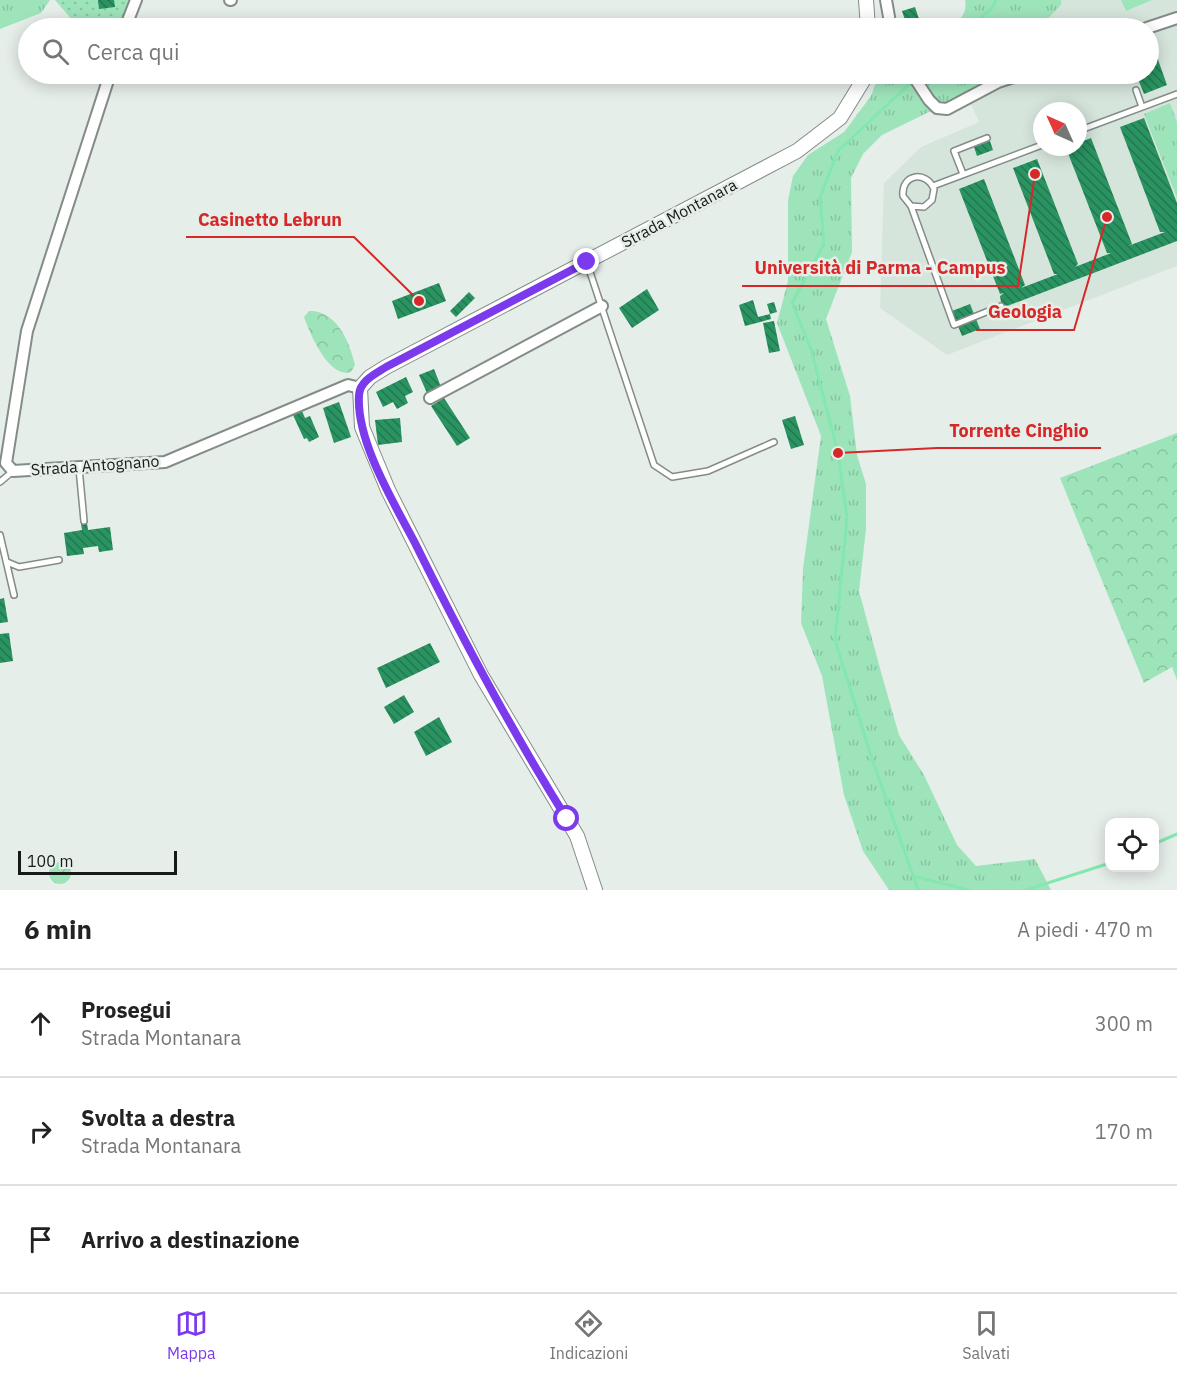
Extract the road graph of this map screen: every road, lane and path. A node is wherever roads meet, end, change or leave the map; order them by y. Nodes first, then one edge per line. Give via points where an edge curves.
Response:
1 (136, 0) edge
2 (866, 0) edge
3 (886, 0) edge
4 (129, 18) edge
5 (867, 18) edge
6 (889, 18) edge
7 (1177, 18) edge
8 (1159, 24) edge
9 (107, 84) edge
10 (861, 84) edge
11 (919, 84) edge
12 (994, 84) edge
13 (1136, 90) dead end
14 (1177, 94) edge
15 (1143, 107) junction
16 (1087, 128) edge
17 (987, 138) dead end
18 (1033, 148) edge
19 (963, 174) junction
20 (933, 186) junction
21 (910, 206) junction
22 (587, 262) junction
23 (602, 306) junction
24 (1001, 306) dead end
25 (360, 388) junction
26 (430, 398) dead end
27 (774, 442) dead end
28 (78, 468) junction
29 (14, 471) junction
30 (0, 482) edge
31 (84, 521) dead end
32 (0, 535) edge
33 (59, 560) dead end
34 (7, 562) junction
35 (14, 594) dead end
36 (595, 890) edge

1 - 4 street
2 - 5 main road
3 - 6 street
7 - 8 street
9 - 29 street, Strada Antognano via 27,331 7,451 6,463
10 - 22 main road, Strada Montanara via 840,118 814,140
11 - 12 street via 937,108 947,109
13 - 15 lane
14 - 15 lane
15 - 16 lane
17 - 19 lane via 954,151
18 - 19 lane
19 - 20 lane
20 - 21 lane via 929,204
20 - 21 lane via 921,176 907,181 903,196
21 - 24 lane via 954,325
22 - 23 lane
22 - 25 main road, Strada Montanara via 386,367
23 - 26 street
23 - 27 lane via 654,465 662,473 672,477 708,471
25 - 28 street, Strada Antognano via 348,385 165,462
25 - 36 main road via 362,427 388,490 481,675 577,836
28 - 29 street, Strada Antognano
28 - 31 lane
29 - 30 lane
32 - 34 lane
33 - 34 lane via 19,567
34 - 35 lane

